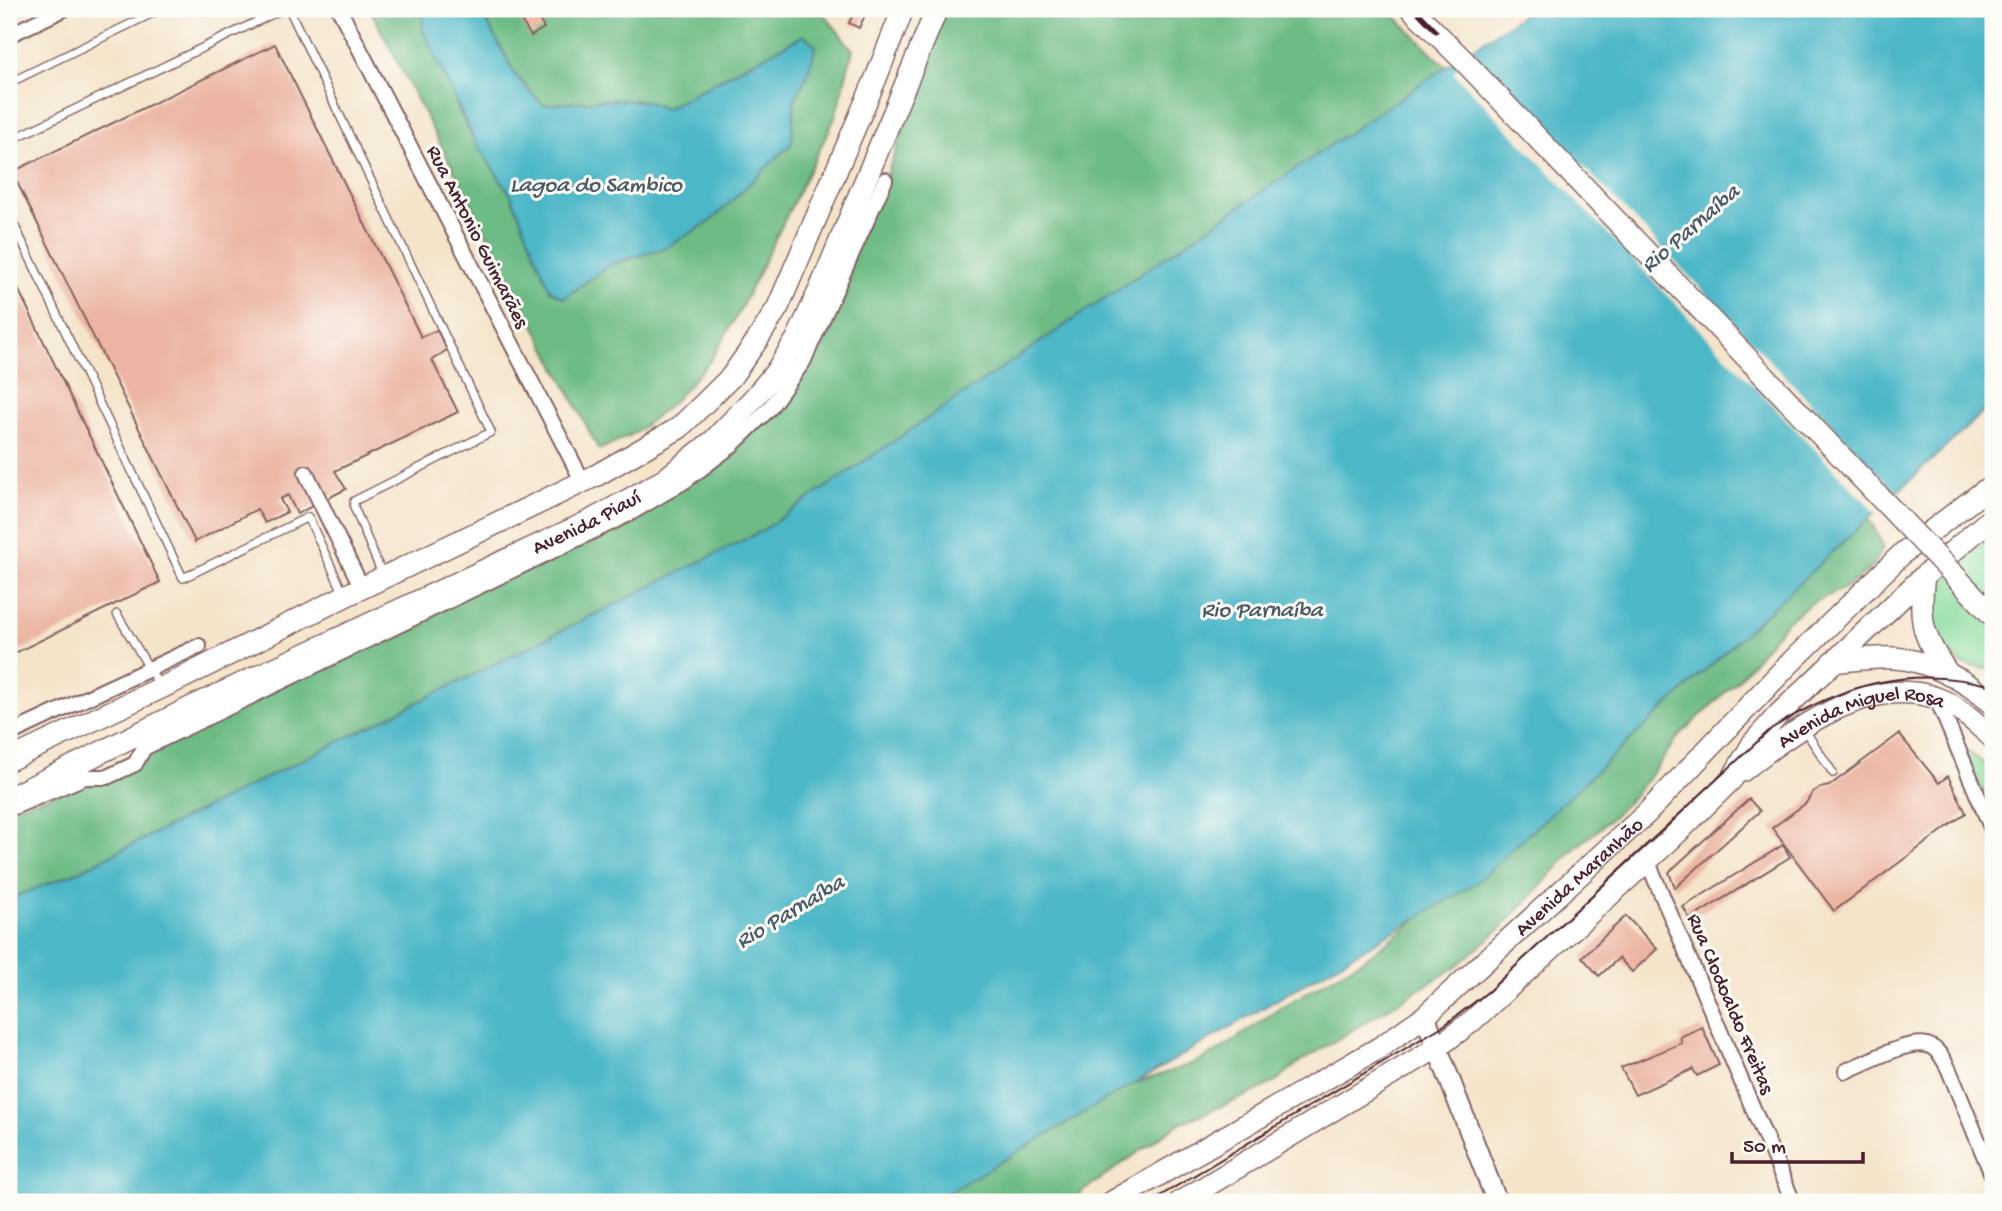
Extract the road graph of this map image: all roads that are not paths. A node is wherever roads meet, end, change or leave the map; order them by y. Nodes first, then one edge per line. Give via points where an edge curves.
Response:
1 (64, 9) edge
2 (161, 9) edge
3 (283, 9) edge
4 (289, 9) edge
5 (339, 9) edge
6 (903, 9) edge
7 (937, 9) edge
8 (1412, 9) edge
9 (9, 35) edge
10 (9, 82) edge
11 (9, 141) edge
12 (885, 180) dead end
13 (9, 214) edge
14 (306, 473) dead end
15 (583, 482) junction
16 (1990, 488) edge
17 (1992, 517) edge
18 (1924, 576) junction
19 (384, 578) junction
20 (354, 592) junction
21 (117, 614) dead end
22 (1993, 616) edge
23 (199, 646) dead end
24 (1835, 662) junction
25 (1786, 667) junction
26 (150, 669) junction
27 (1950, 675) junction
28 (161, 688) junction
29 (1937, 699) junction
30 (1993, 704) edge
31 (1802, 726) junction
32 (9, 734) edge
33 (1993, 738) edge
34 (9, 760) edge
35 (1833, 773) dead end
36 (1732, 779) junction
37 (9, 798) edge
38 (9, 809) edge
39 (1993, 832) edge
40 (1647, 860) junction
41 (1425, 1016) junction
42 (1436, 1048) junction
43 (1846, 1071) dead end
44 (1993, 1177) edge
45 (1112, 1202) edge
46 (1180, 1202) edge
47 (1497, 1202) edge
48 (1793, 1202) edge

1 - 9 street
2 - 10 lane
3 - 11 lane
4 - 19 lane via 491,432 354,501
5 - 15 street, Rua Antonio Guimarães
6 - 15 main road, Avenida Piauí via 778,307 758,339 731,377 679,428
7 - 37 main road, Avenida Piauí via 797,339 761,390 713,441 664,480 592,520
8 - 22 main road, bridge
12 - 38 street via 803,362 769,409 685,481 629,514 144,748 135,764 107,777 85,778
13 - 20 lane via 183,578 308,517
14 - 20 street
15 - 19 main road, Avenida Piauí
16 - 25 main road, Avenida Maranhão via 1904,552
17 - 18 main road, Avenida Maranhão
18 - 24 main road, Avenida Maranhão
18 - 27 main road, Avenida Miguel Rosa via 1921,620 1927,641
19 - 20 main road, Avenida Piauí
20 - 28 main road, Avenida Piauí
21 - 26 lane
23 - 26 street
24 - 25 main road, Avenida Miguel Rosa
24 - 27 main road, Avenida Miguel Rosa via 1910,660
24 - 36 main road, Avenida Maranhão via 1753,743
25 - 41 main road, Avenida Maranhão via 1646,814
26 - 28 lane
26 - 32 street
27 - 30 main road, Avenida Miguel Rosa
28 - 34 main road, Avenida Piauí
29 - 31 main road, Avenida Miguel Rosa via 1902,693 1878,696
29 - 33 main road, Avenida Miguel Rosa via 1962,711
29 - 39 street
31 - 35 lane
31 - 36 main road, Avenida Miguel Rosa
36 - 40 main road, Avenida Maranhão
40 - 42 main road, Avenida Maranhão via 1471,1022
40 - 48 street, Rua Clodoaldo Freitas
41 - 42 main road
41 - 45 main road, Avenida Maranhão via 1379,1048
42 - 46 main road, Avenida Maranhão
42 - 47 main road
43 - 44 street via 1905,1047 1926,1044 1934,1049 1949,1070

